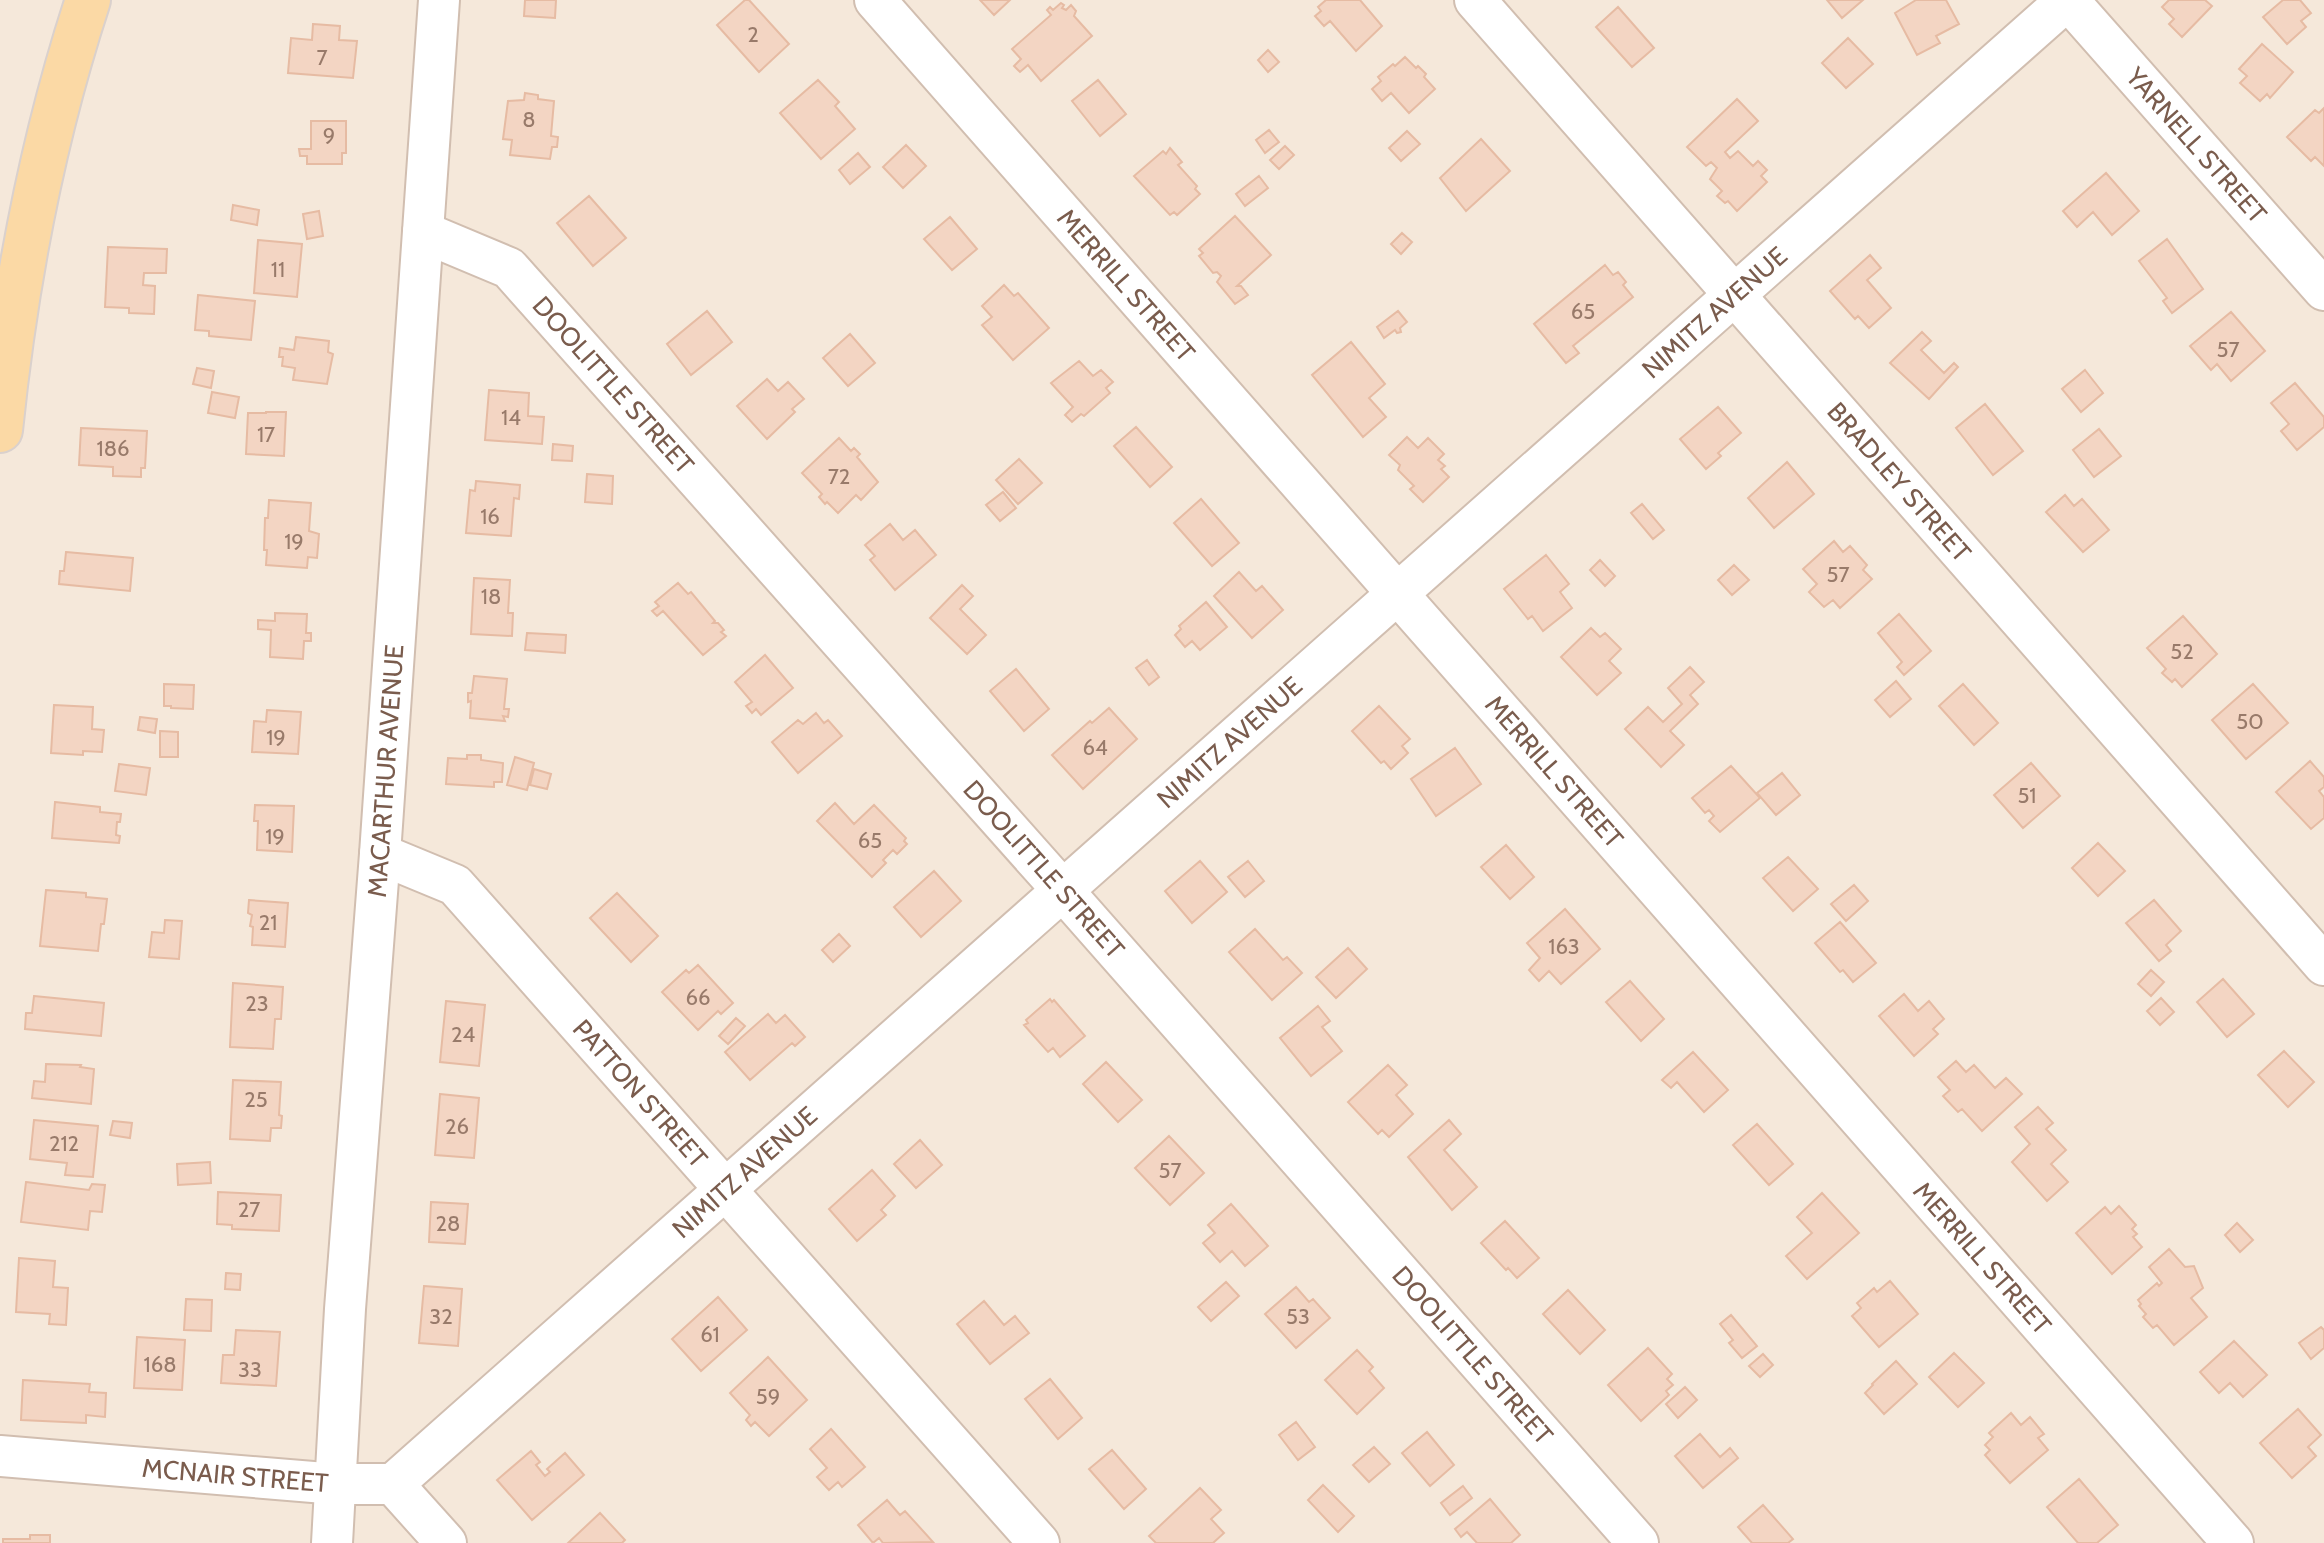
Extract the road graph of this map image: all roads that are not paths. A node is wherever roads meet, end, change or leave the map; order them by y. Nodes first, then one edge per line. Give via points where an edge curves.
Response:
1 (88, 0) edge
2 (439, 0) edge
3 (875, 0) edge
4 (1475, 0) edge
5 (2067, 0) edge
6 (423, 232) junction
7 (2324, 290) edge
8 (1735, 295) junction
9 (0, 430) edge
10 (1398, 592) junction
11 (380, 854) junction
12 (1063, 891) junction
13 (2324, 965) edge
14 (724, 1190) junction
15 (0, 1456) edge
16 (337, 1484) junction
17 (393, 1484) junction
18 (332, 1543) edge
19 (446, 1543) edge
20 (1039, 1543) edge
21 (1638, 1543) edge
22 (2233, 1543) edge

1 - 9 main road via 35,193
2 - 6 street, MACARTHUR AVENUE
3 - 10 street, MERRILL STREET
4 - 8 street, BRADLEY STREET
5 - 7 street, YARNELL STREET
5 - 8 street, NIMITZ AVENUE
6 - 11 street, MACARTHUR AVENUE
6 - 12 street, DOOLITTLE STREET via 509,268
8 - 10 street, NIMITZ AVENUE
8 - 13 street, BRADLEY STREET
10 - 12 street, NIMITZ AVENUE
10 - 22 street, MERRILL STREET
11 - 14 street, PATTON STREET via 455,885
11 - 16 street, MACARTHUR AVENUE
12 - 14 street, NIMITZ AVENUE
12 - 21 street, DOOLITTLE STREET
14 - 17 street, NIMITZ AVENUE
14 - 20 street, PATTON STREET
15 - 16 street, MCNAIR STREET
16 - 17 street, MCNAIR STREET
16 - 18 street, MACARTHUR AVENUE
17 - 19 street

